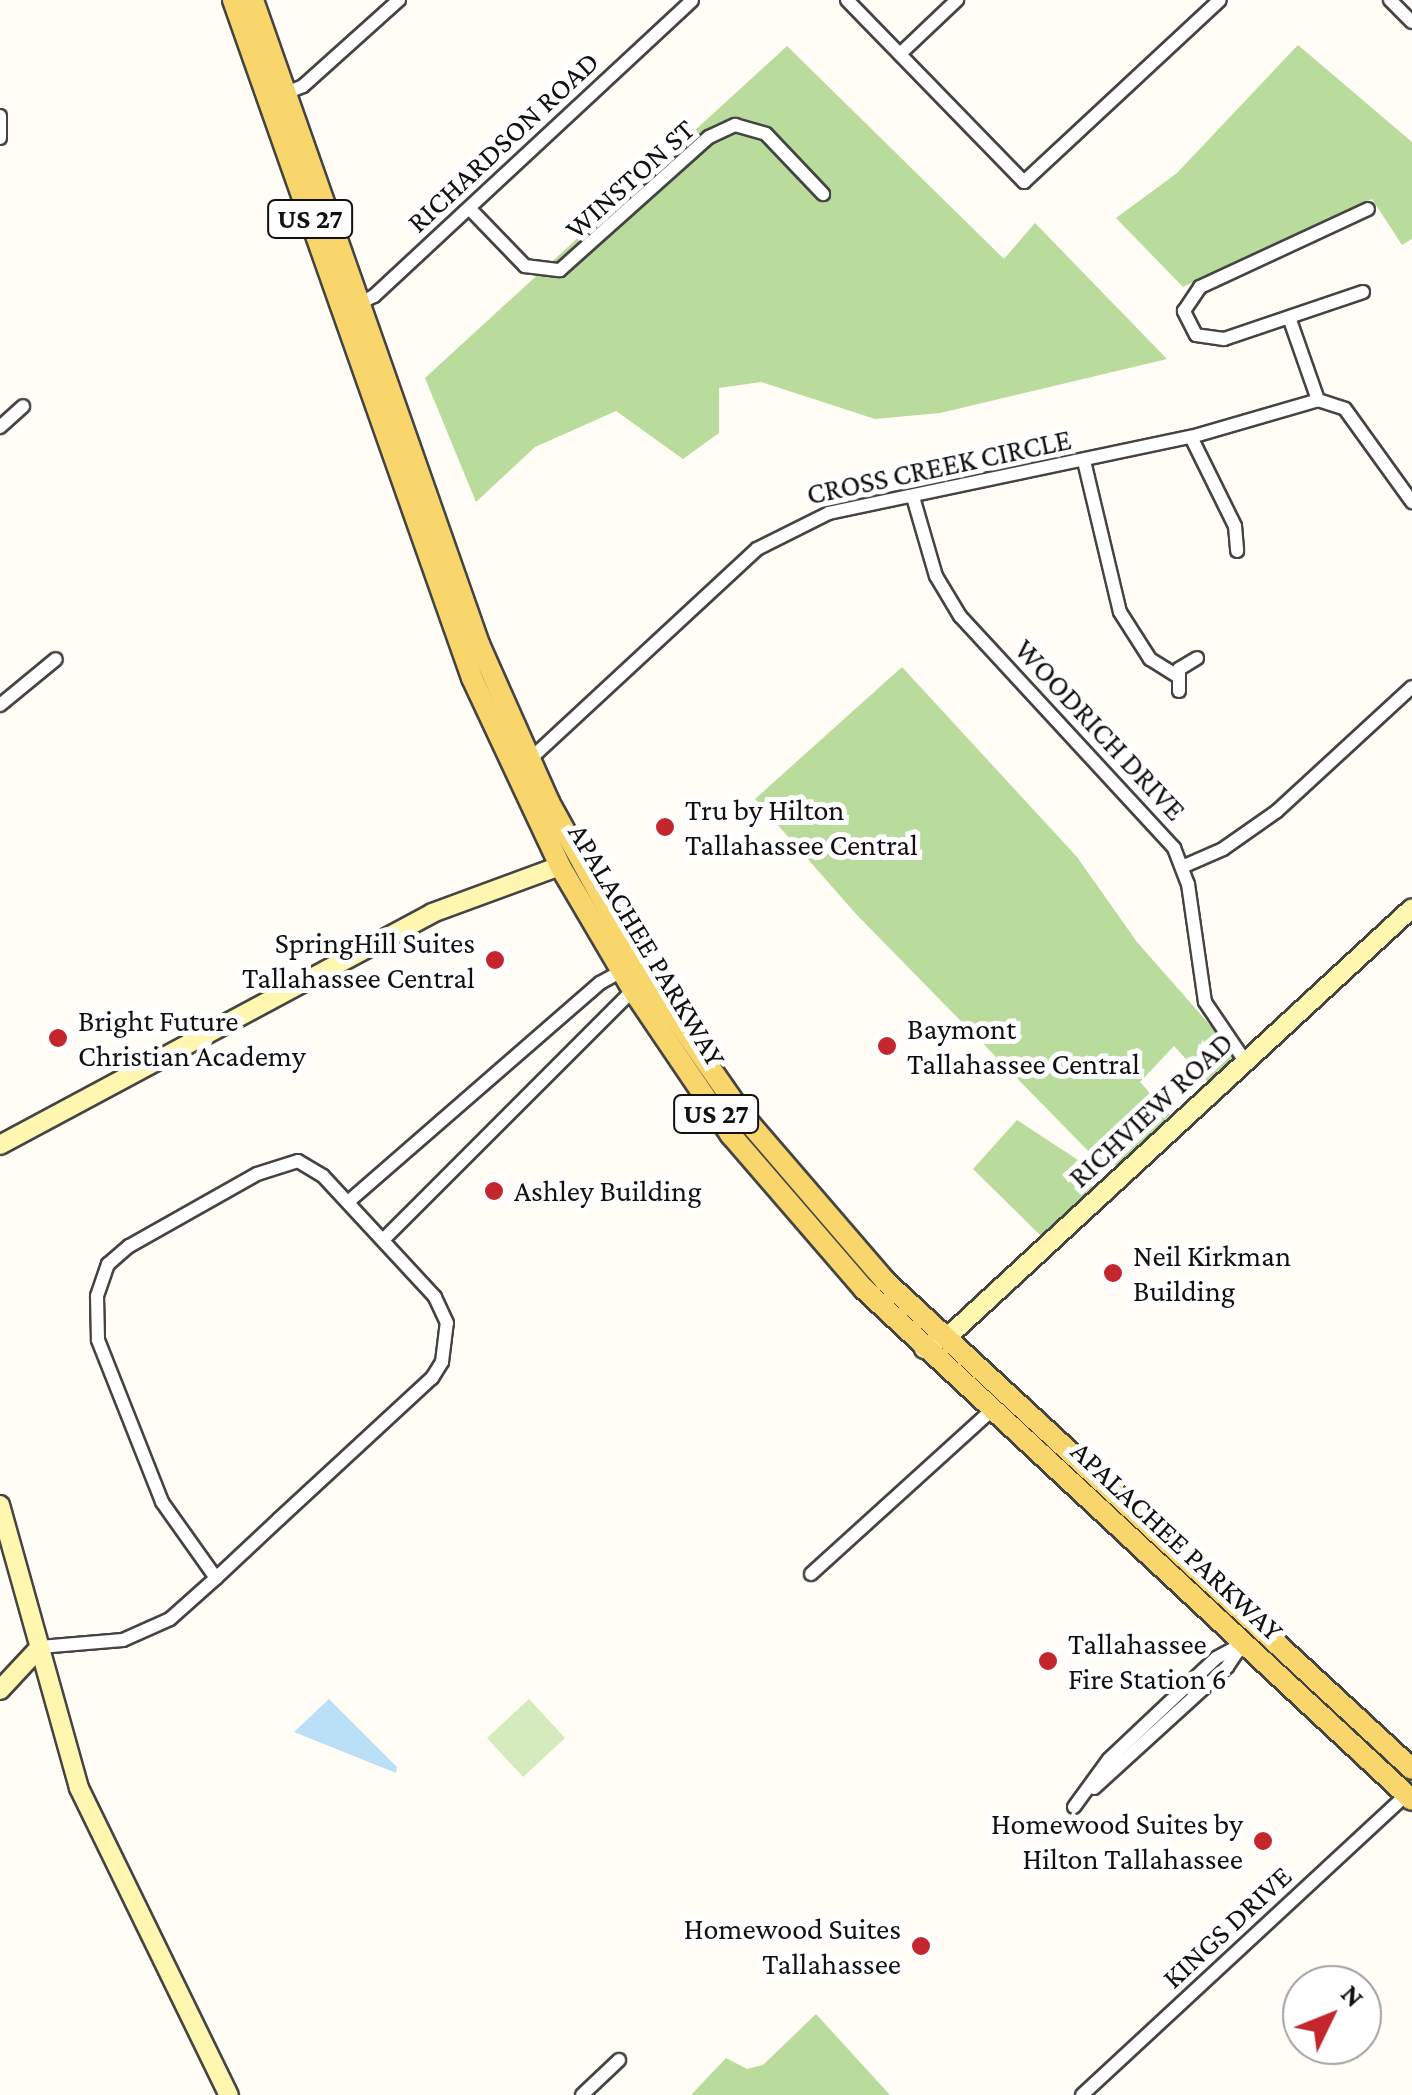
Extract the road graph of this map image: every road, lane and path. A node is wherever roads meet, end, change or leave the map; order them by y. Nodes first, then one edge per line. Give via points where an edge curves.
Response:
1 (233, 0) edge
2 (253, 0) edge
3 (399, 0) edge
4 (692, 0) edge
5 (847, 0) edge
6 (957, 0) edge
7 (1220, 0) edge
8 (1390, 0) edge
9 (1412, 22) edge
10 (900, 54) junction
11 (261, 80) junction
12 (286, 93) junction
13 (0, 116) edge
14 (0, 138) edge
15 (823, 194) dead end
16 (469, 208) junction
17 (1368, 209) dead end
18 (1363, 292) dead end
19 (350, 308) junction
20 (1290, 320) junction
21 (1313, 402) junction
22 (23, 406) dead end
23 (0, 427) edge
24 (1190, 437) junction
25 (1084, 460) junction
26 (913, 497) junction
27 (1412, 502) edge
28 (1238, 551) dead end
29 (1197, 658) dead end
30 (56, 659) dead end
31 (1176, 675) junction
32 (1412, 687) edge
33 (1179, 691) dead end
34 (0, 704) edge
35 (522, 767) junction
36 (560, 866) junction
37 (1182, 867) junction
38 (1412, 908) edge
39 (629, 968) junction
40 (634, 992) junction
41 (1245, 1061) junction
42 (0, 1145) edge
43 (750, 1159) junction
44 (790, 1176) junction
45 (348, 1202) junction
46 (384, 1240) junction
47 (933, 1343) junction
48 (993, 1409) junction
49 (1120, 1500) junction
50 (0, 1505) edge
51 (1123, 1530) junction
52 (1170, 1546) junction
53 (810, 1574) dead end
54 (216, 1578) junction
55 (1258, 1628) junction
56 (1242, 1644) junction
57 (40, 1646) junction
58 (0, 1690) edge
59 (1412, 1771) edge
60 (1385, 1776) junction
61 (1409, 1797) edge
62 (619, 2060) dead end
63 (229, 2095) edge
64 (582, 2095) edge
65 (1082, 2095) edge

1 - 11 main road, APALACHEE PARKWAY / US 27
2 - 12 main road, APALACHEE PARKWAY / US 27
3 - 12 street via 303,86
4 - 16 street, RICHARDSON ROAD
5 - 10 street
6 - 10 street
7 - 10 street via 1024,182
8 - 9 street
11 - 12 main road
11 - 19 main road, APALACHEE PARKWAY / US 27
12 - 19 main road, APALACHEE PARKWAY / US 27
13 - 14 street
15 - 16 street, WINSTON ST via 766,134 735,125 709,137 560,270 525,266
16 - 19 street, RICHARDSON ROAD
17 - 20 street via 1200,287 1184,304 1190,330 1203,339
18 - 20 street
19 - 35 main road, APALACHEE PARKWAY / US 27
20 - 21 street
21 - 24 street, CROSS CREEK CIRCLE
21 - 27 street via 1345,409
22 - 23 street
24 - 25 street, CROSS CREEK CIRCLE
24 - 28 street via 1235,526
25 - 26 street, CROSS CREEK CIRCLE
25 - 31 street via 1120,612 1150,659
26 - 35 street, CROSS CREEK CIRCLE via 829,513 779,534
26 - 37 street, WOODRICH DRIVE via 936,576 960,616 1157,826
29 - 31 street
30 - 34 street
31 - 33 street
32 - 37 street via 1278,811 1223,850
35 - 36 main road, APALACHEE PARKWAY / US 27
35 - 39 main road, APALACHEE PARKWAY / US 27
36 - 39 main road, APALACHEE PARKWAY / US 27
36 - 42 street via 432,912
37 - 41 street, WOODRICH DRIVE via 1205,1002
38 - 41 street, RICHVIEW ROAD
39 - 40 main road, APALACHEE PARKWAY / US 27
39 - 44 main road, APALACHEE PARKWAY / US 27
39 - 45 street
40 - 43 main road, APALACHEE PARKWAY / US 27
40 - 46 street via 496,1121 487,1141
41 - 47 street, RICHVIEW ROAD
43 - 44 main road
43 - 47 main road, APALACHEE PARKWAY / US 27
44 - 47 main road, APALACHEE PARKWAY / US 27
45 - 46 street
45 - 54 street via 304,1162 277,1164 129,1246 103,1273 98,1340 162,1502
46 - 54 street via 436,1297 447,1323 432,1378
47 - 48 main road, APALACHEE PARKWAY / US 27
47 - 49 main road, APALACHEE PARKWAY / US 27
48 - 51 main road, APALACHEE PARKWAY / US 27
48 - 53 street
49 - 51 main road
49 - 52 main road, APALACHEE PARKWAY / US 27
50 - 57 street
51 - 52 main road
51 - 56 main road, APALACHEE PARKWAY / US 27
52 - 55 main road, APALACHEE PARKWAY / US 27
54 - 57 street via 170,1619 134,1637
55 - 56 main road
55 - 59 main road, APALACHEE PARKWAY / US 27
56 - 56 street via 1216,1658 1109,1760 1074,1807 1228,1666
56 - 60 main road, APALACHEE PARKWAY / US 27
57 - 58 street
57 - 63 street via 96,1830
59 - 60 main road
60 - 61 main road, APALACHEE PARKWAY / US 27
61 - 65 street, KINGS DRIVE
62 - 64 street

